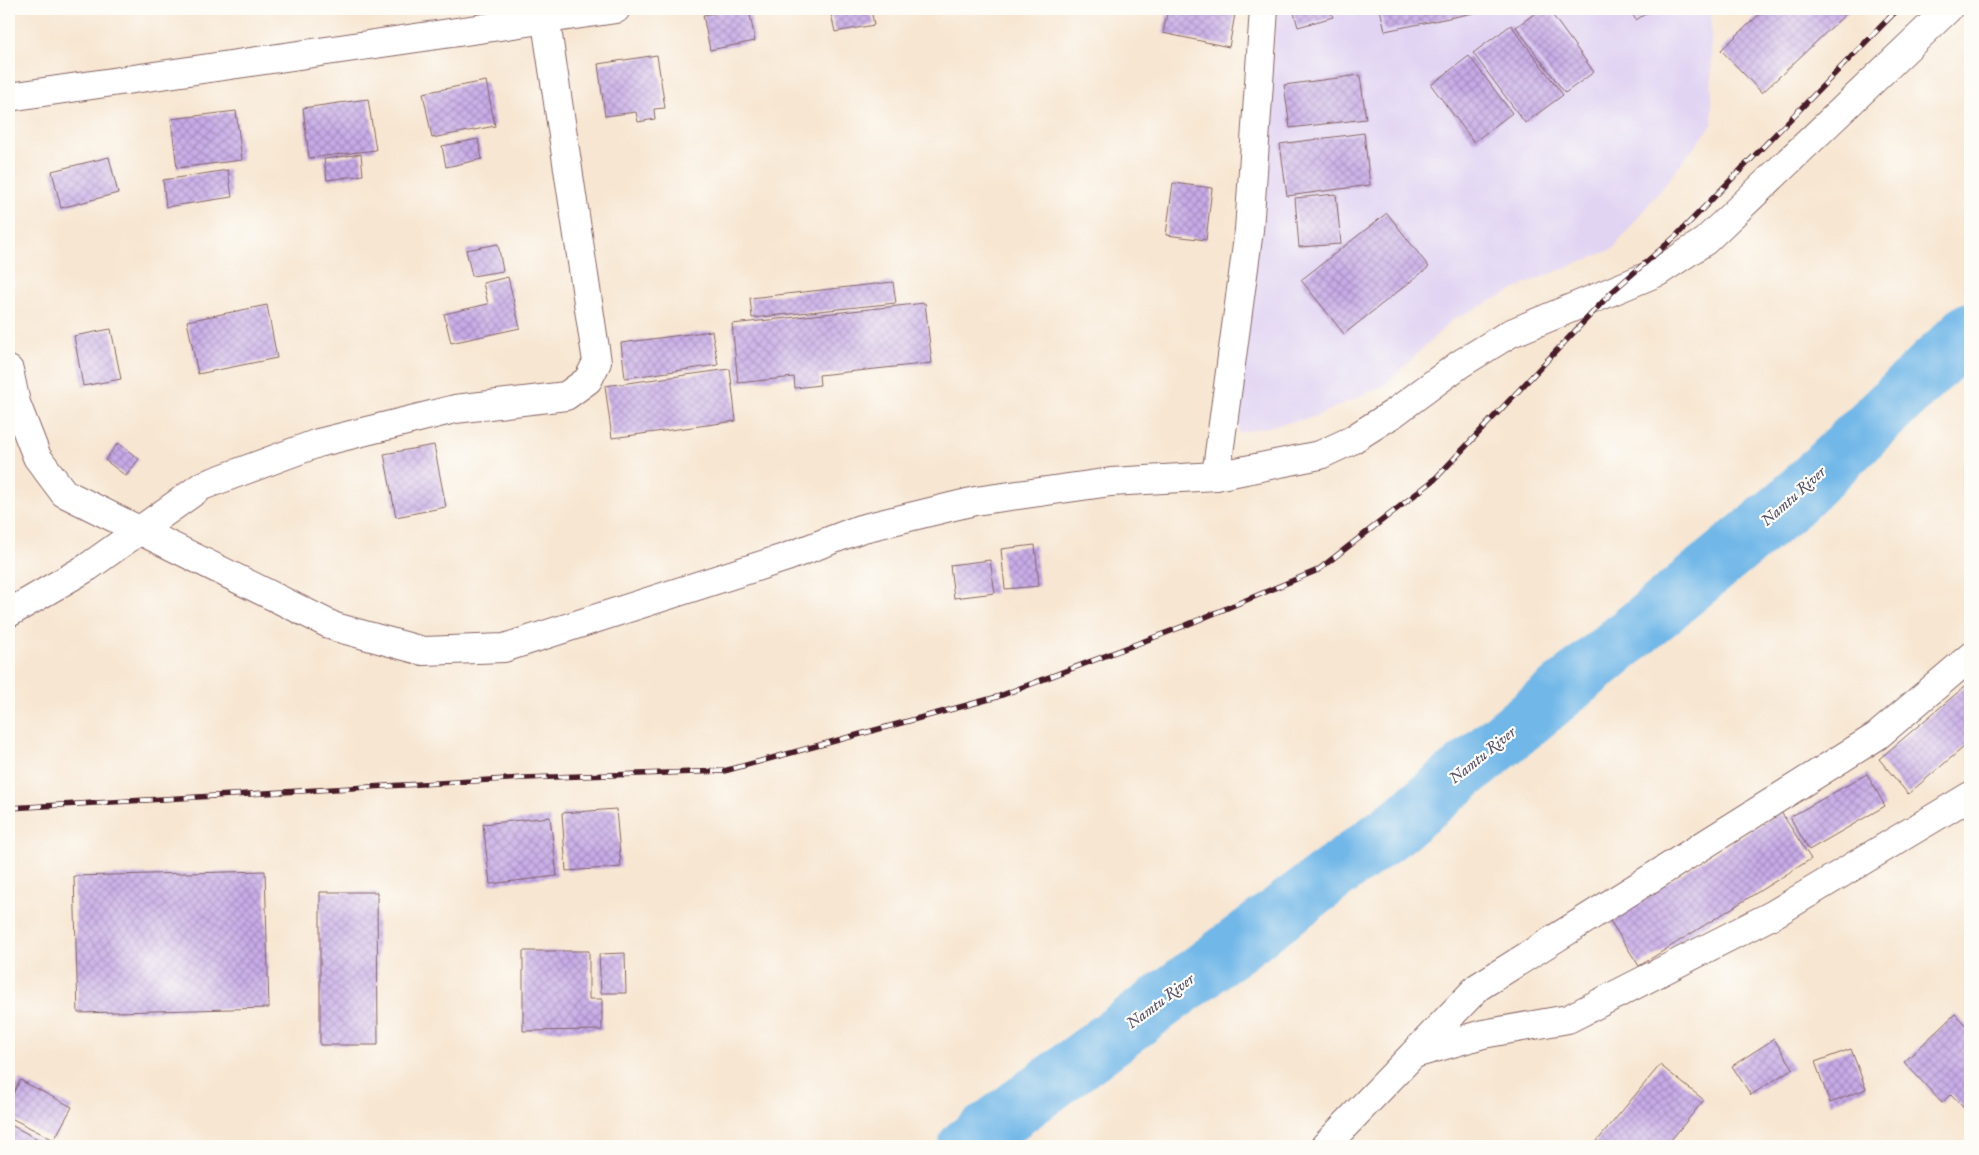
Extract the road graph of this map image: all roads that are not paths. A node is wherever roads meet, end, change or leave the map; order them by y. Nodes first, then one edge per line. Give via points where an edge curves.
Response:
1 (616, 9) edge
2 (1264, 9) edge
3 (1948, 9) edge
4 (544, 14) edge
5 (9, 97) edge
6 (9, 370) edge
7 (1216, 476) junction
8 (140, 531) junction
9 (9, 613) edge
10 (1970, 657) edge
11 (1970, 796) edge
12 (1414, 1054) junction
13 (1325, 1146) edge

1 - 4 street
2 - 7 street via 1249,230
3 - 7 street via 1705,241 1658,272 1509,334 1460,364 1394,413 1350,441 1320,455
4 - 5 street
4 - 8 street via 597,362 588,380 566,396 455,409 318,443 202,486
6 - 8 street via 16,403 37,457 64,493
7 - 8 street via 1110,482 975,501 860,529 788,557 504,648 423,650 335,627
8 - 9 street via 88,567
10 - 12 street via 1877,736 1478,987
11 - 12 street via 1774,914 1568,1019 1483,1034
12 - 13 street

